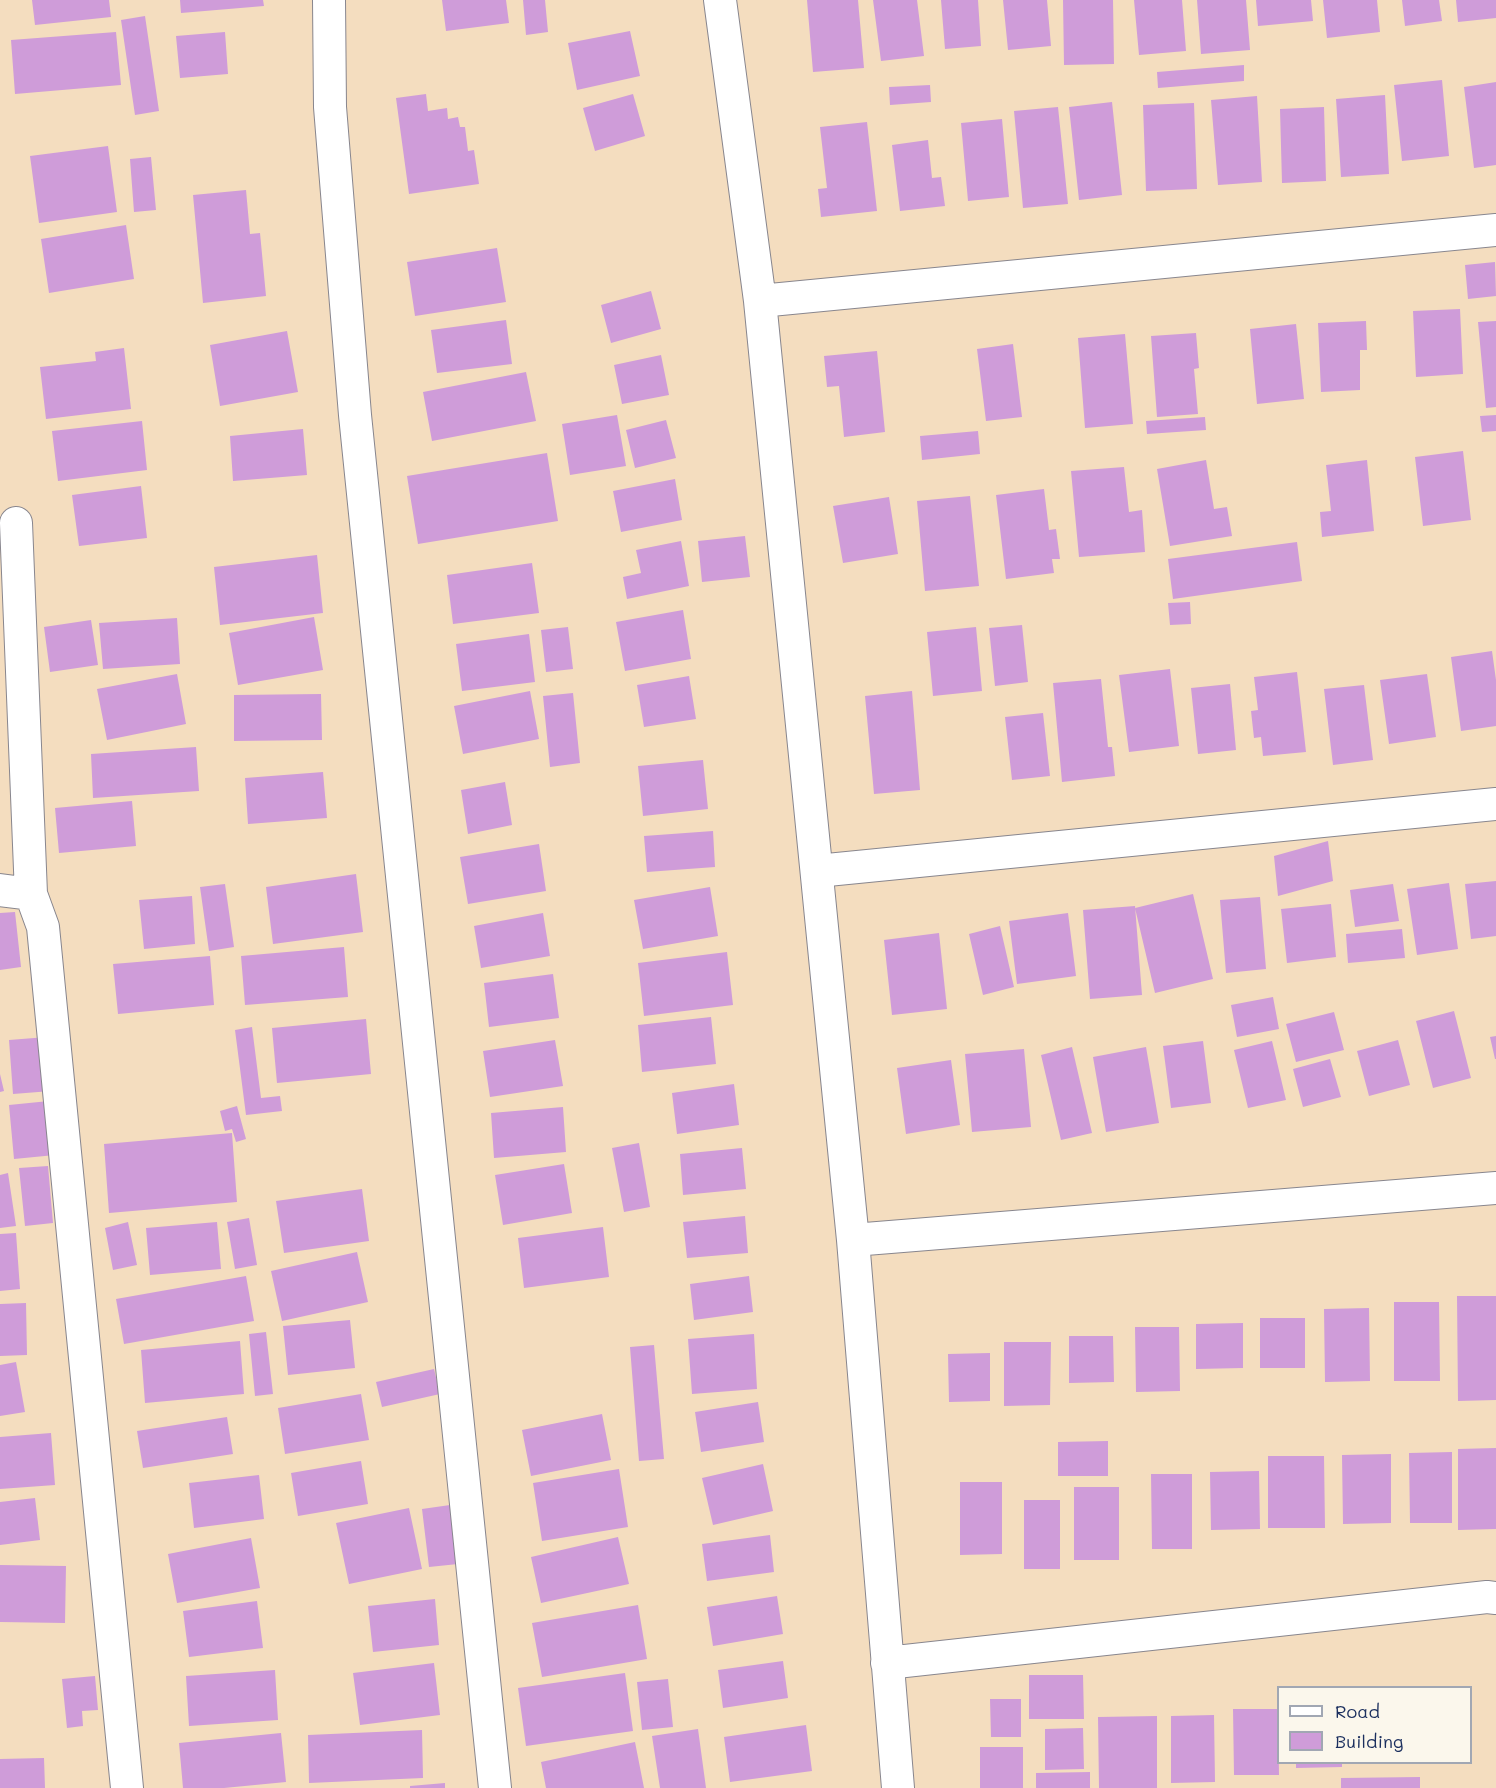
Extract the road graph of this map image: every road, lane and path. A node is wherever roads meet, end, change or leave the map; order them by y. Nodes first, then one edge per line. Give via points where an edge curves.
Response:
1 (329, 0) edge
2 (720, 0) edge
3 (1496, 230) edge
4 (760, 301) junction
5 (16, 523) dead end
6 (1496, 804) edge
7 (816, 871) junction
8 (0, 890) edge
9 (32, 894) junction
10 (1496, 1188) edge
11 (853, 1240) junction
12 (1496, 1598) edge
13 (887, 1663) junction
14 (127, 1788) edge
15 (495, 1788) edge
16 (898, 1788) edge

1 - 15 street via 330,107 355,415
2 - 4 street
3 - 4 street
4 - 7 street
5 - 9 street
6 - 7 street
7 - 11 street
8 - 9 street
9 - 14 street via 43,927
10 - 11 street
11 - 13 street
12 - 13 street
13 - 16 street

